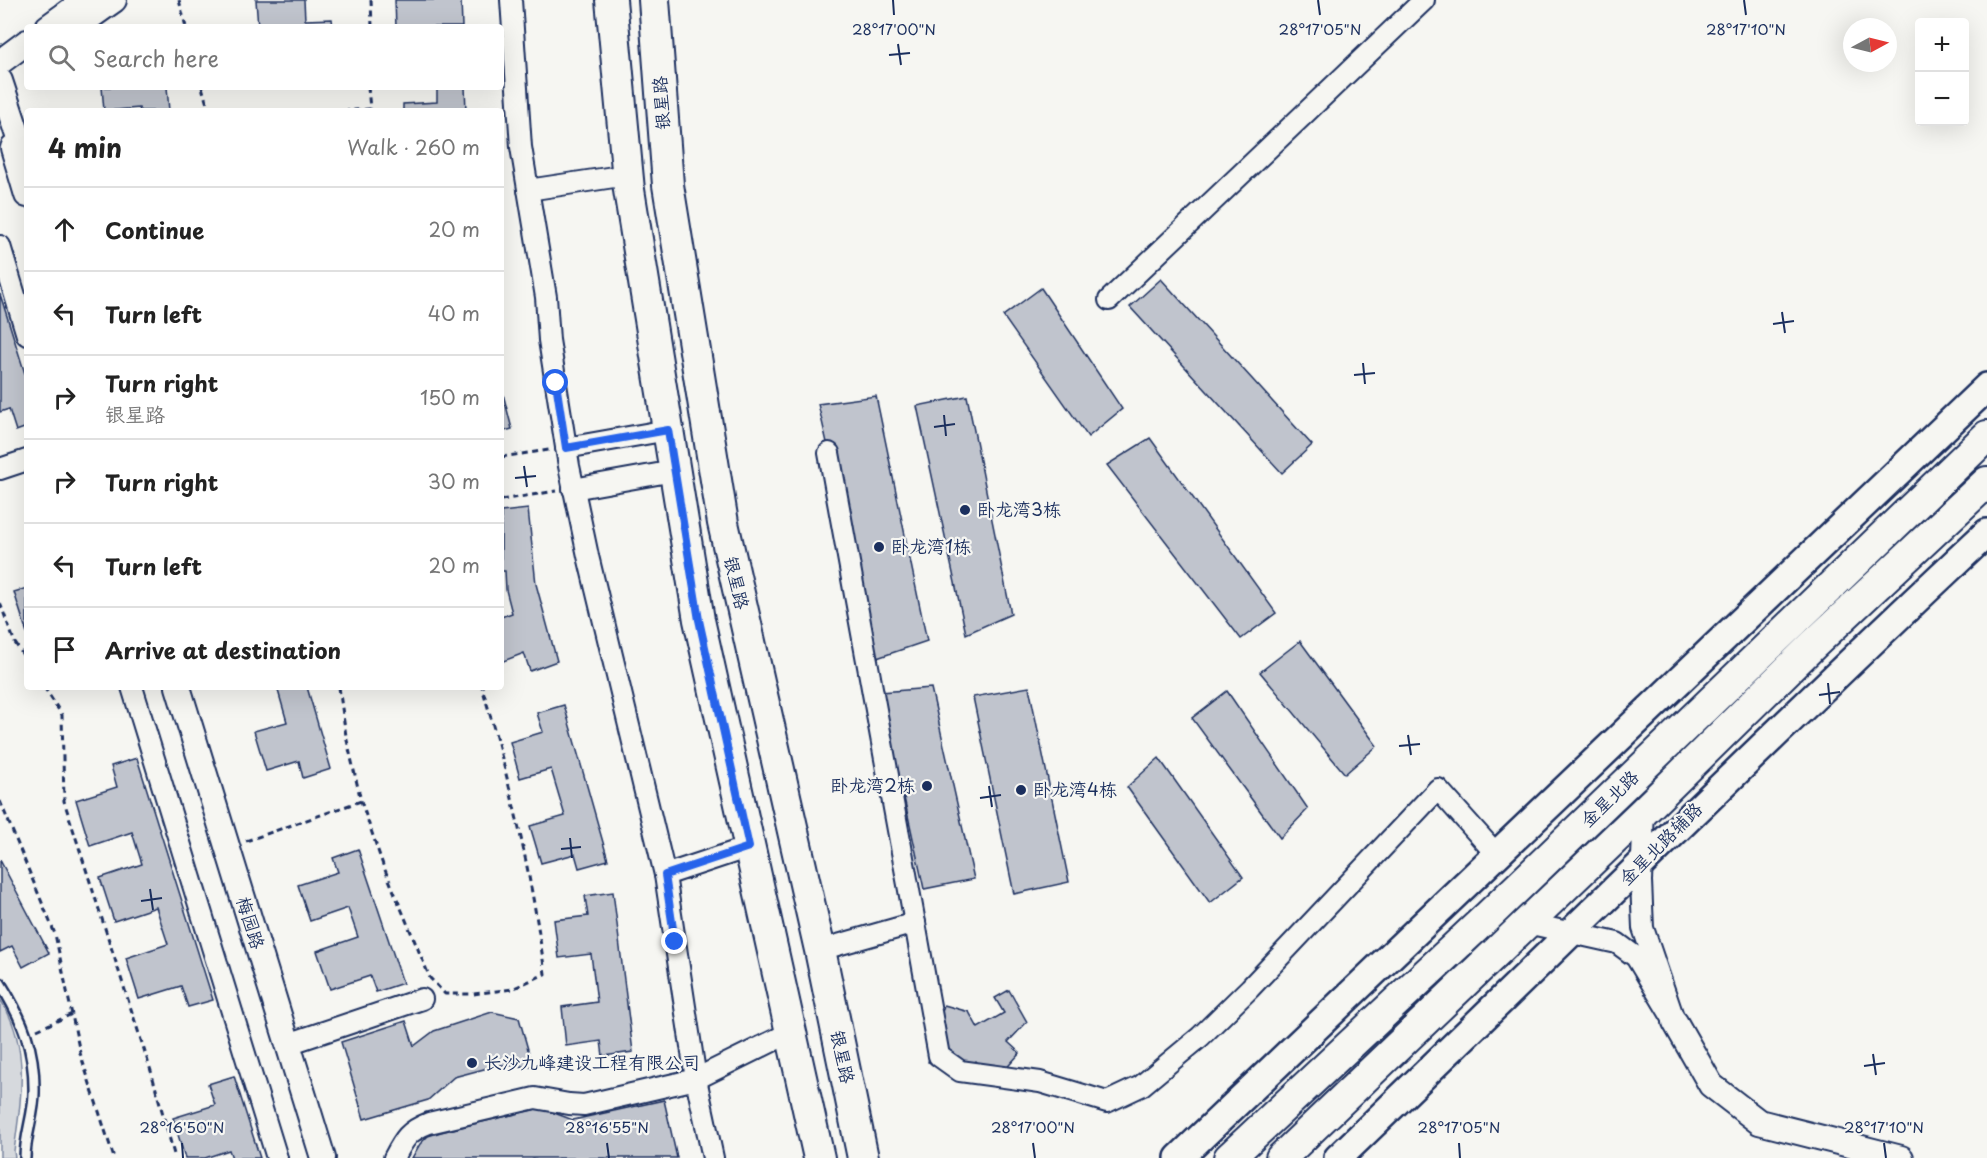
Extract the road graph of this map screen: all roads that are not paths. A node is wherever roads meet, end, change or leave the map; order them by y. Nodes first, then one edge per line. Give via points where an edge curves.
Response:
1 (86, 0) edge
2 (114, 0) edge
3 (511, 0) edge
4 (611, 0) edge
5 (654, 0) edge
6 (1424, 0) edge
7 (52, 24) edge
8 (80, 24) edge
9 (24, 44) edge
10 (0, 62) edge
11 (24, 64) edge
12 (0, 81) edge
13 (0, 115) edge
14 (24, 154) edge
15 (627, 175) junction
16 (24, 185) edge
17 (528, 190) junction
18 (0, 246) edge
19 (1109, 300) dead end
20 (24, 325) edge
21 (1987, 387) edge
22 (668, 430) junction
23 (1987, 436) edge
24 (566, 448) junction
25 (829, 453) dead end
26 (24, 461) edge
27 (0, 469) edge
28 (674, 471) junction
29 (1987, 482) edge
30 (573, 489) junction
31 (1987, 533) edge
32 (133, 690) edge
33 (179, 690) edge
34 (189, 690) edge
35 (1644, 811) junction
36 (749, 847) junction
37 (1497, 855) junction
38 (1642, 863) junction
39 (665, 875) junction
40 (915, 923) junction
41 (1527, 923) junction
42 (1571, 933) junction
43 (820, 950) junction
44 (0, 983) edge
45 (422, 999) dead end
46 (1675, 1022) junction
47 (791, 1032) junction
48 (292, 1042) junction
49 (696, 1079) junction
50 (25, 1158) edge
51 (278, 1158) edge
52 (323, 1158) edge
53 (332, 1158) edge
54 (394, 1158) edge
55 (712, 1158) edge
56 (819, 1158) edge
57 (863, 1158) edge
58 (1179, 1158) edge
59 (1229, 1158) edge
60 (1281, 1158) edge
61 (1338, 1158) edge
62 (1901, 1158) edge

1 - 7 street
2 - 8 street
3 - 17 street via 521,147
4 - 15 main road
5 - 43 main road, 银星路 via 668,185 723,523
6 - 19 street
9 - 10 street
11 - 12 street
12 - 14 street
13 - 16 street
15 - 17 street
15 - 22 main road
17 - 24 street
18 - 20 street
21 - 37 main road
22 - 24 street
22 - 28 main road
23 - 59 main road, 金星北路 via 1488,916
24 - 30 street
25 - 40 street
26 - 27 street
28 - 30 street
28 - 36 main road via 699,620
29 - 35 main road, 金星北路
30 - 39 street
31 - 38 main road, 金星北路辅路
32 - 51 street
33 - 48 street, 梅园路
34 - 48 street, 梅园路
35 - 38 street
35 - 41 main road, 金星北路
36 - 39 street
36 - 47 main road
37 - 40 street via 1438,789 1200,1037 1141,1086 1107,1102 1040,1082 960,1071 939,1056
37 - 58 main road
38 - 42 main road, 金星北路辅路
38 - 46 street via 1643,928
39 - 49 street
40 - 43 street
41 - 42 street
41 - 60 main road, 金星北路
42 - 46 street via 1617,943 1636,957
42 - 61 main road, 金星北路辅路
43 - 57 main road, 银星路
44 - 50 lane via 27,1035 34,1094
45 - 48 street
46 - 62 street via 1711,1085 1759,1122
47 - 49 street
47 - 56 main road
48 - 52 street, 梅园路
48 - 53 street, 梅园路
49 - 54 street via 584,1105 535,1098 444,1119 414,1129
49 - 55 street

